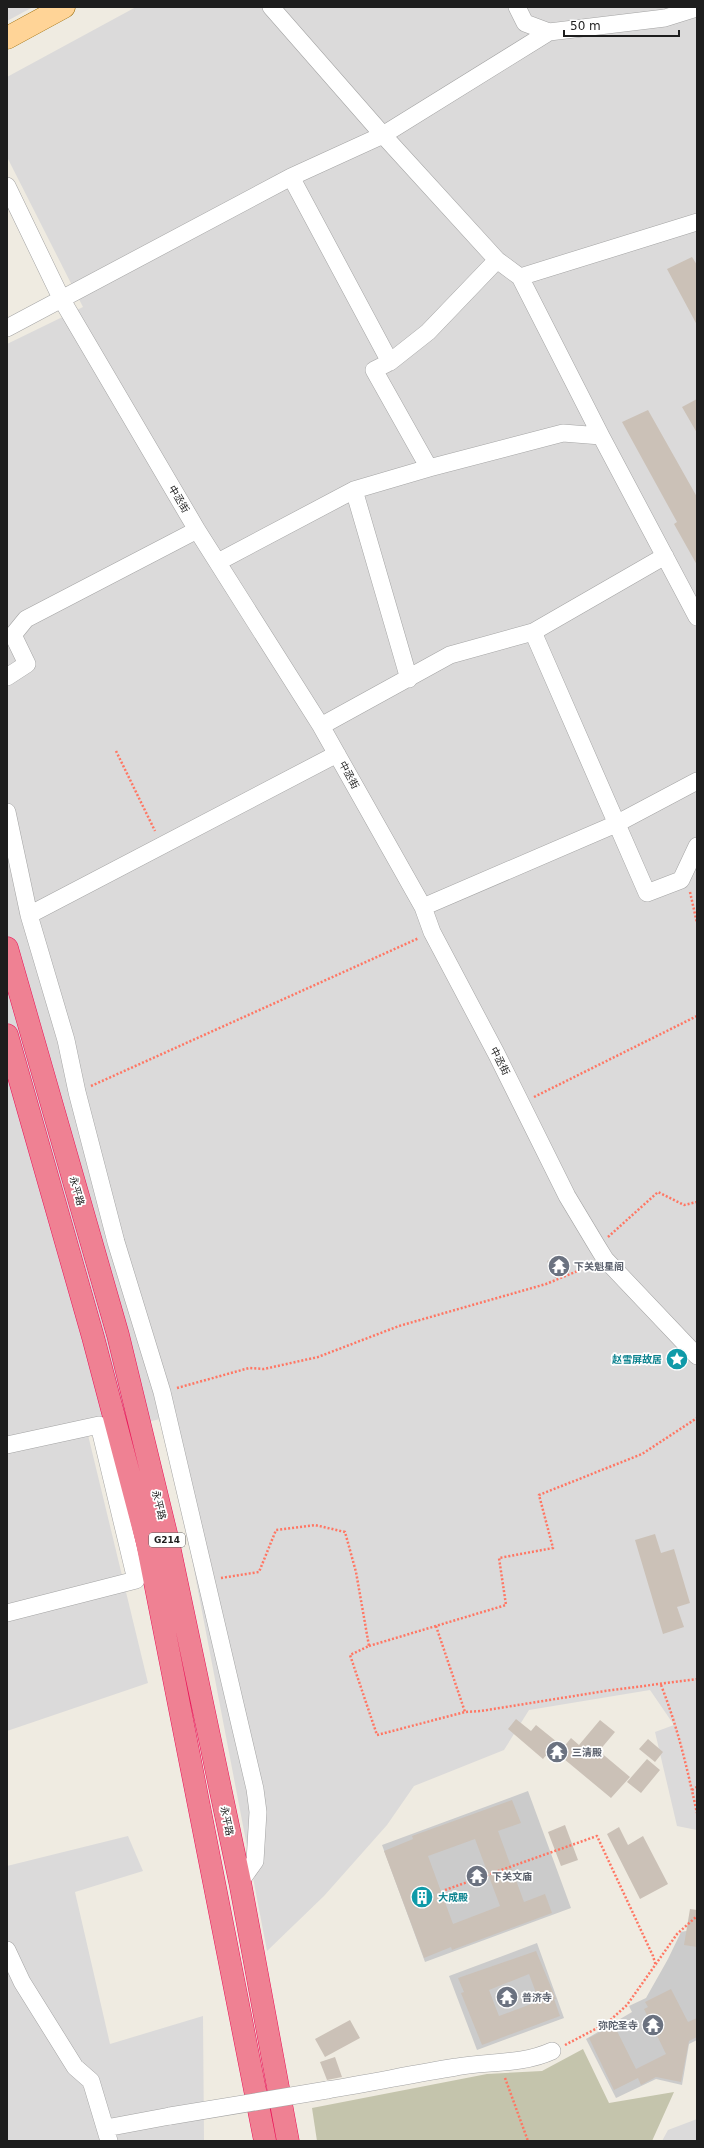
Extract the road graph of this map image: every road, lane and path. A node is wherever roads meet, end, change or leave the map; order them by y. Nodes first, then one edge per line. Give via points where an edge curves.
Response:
1 (64, 7) edge
2 (271, 7) edge
3 (517, 7) edge
4 (697, 8) edge
5 (549, 32) junction
6 (7, 38) edge
7 (383, 136) junction
8 (291, 177) junction
9 (7, 186) edge
10 (697, 222) edge
11 (498, 260) junction
12 (520, 277) junction
13 (62, 300) junction
14 (7, 328) edge
15 (390, 362) junction
16 (601, 436) junction
17 (429, 468) junction
18 (354, 490) junction
19 (197, 530) junction
20 (665, 556) junction
21 (218, 562) junction
22 (697, 616) edge
23 (533, 632) junction
24 (7, 677) edge
25 (409, 679) junction
26 (321, 726) junction
27 (116, 750) dead end
28 (337, 754) junction
29 (697, 781) edge
30 (7, 812) edge
31 (616, 824) junction
32 (162, 846) junction
33 (697, 846) edge
34 (686, 870) junction
35 (423, 907) junction
36 (29, 915) junction
37 (697, 923) edge
38 (432, 932) junction
39 (7, 948) edge
40 (697, 1016) edge
41 (7, 1035) edge
42 (77, 1092) junction
43 (521, 1103) junction
44 (697, 1202) edge
45 (601, 1253) junction
46 (697, 1356) edge
47 (162, 1392) junction
48 (697, 1418) edge
49 (7, 1445) edge
50 (207, 1581) junction
51 (7, 1613) edge
52 (436, 1626) junction
53 (369, 1646) junction
54 (697, 1679) edge
55 (661, 1685) junction
56 (464, 1712) junction
57 (697, 1787) edge
58 (692, 1790) junction
59 (697, 1814) edge
60 (240, 1882) junction
61 (445, 1890) dead end
62 (697, 1916) edge
63 (7, 1950) edge
64 (656, 1966) junction
65 (552, 2051) joint
66 (499, 2062) junction
67 (108, 2135) edge
68 (265, 2141) edge
69 (288, 2141) edge
70 (528, 2141) edge

1 - 6 main road
2 - 7 street
3 - 5 street via 525,23
4 - 5 street via 664,18
5 - 7 street
7 - 8 street
7 - 11 street
8 - 13 street
8 - 15 street
9 - 13 street, 中丞街
10 - 12 street
11 - 12 street
11 - 15 street via 428,332
12 - 16 street
13 - 14 street
13 - 19 street, 中丞街
15 - 17 street via 374,370
16 - 17 street via 563,433
16 - 20 street
17 - 18 street
18 - 21 street
18 - 25 street
19 - 21 street, 中丞街
19 - 24 street via 26,619 13,635 27,664
20 - 22 street
20 - 23 street
21 - 26 street, 中丞街
23 - 25 street via 450,654
23 - 31 street
25 - 26 street
26 - 28 street, 中丞街
27 - 32 path
28 - 32 street
28 - 35 street, 中丞街
29 - 31 street
30 - 36 street
31 - 34 street via 647,893 681,880
31 - 35 street
32 - 36 street
33 - 34 street
34 - 37 path
35 - 38 street, 中丞街
36 - 42 street via 66,1040
38 - 42 path
38 - 43 street, 中丞街
39 - 60 highway, 永平路 / G214 via 118,1335 168,1541
40 - 43 path
41 - 68 highway, G214 via 93,1337 147,1542
42 - 47 street via 116,1242
43 - 45 street, 中丞街 via 567,1196
44 - 45 path via 684,1205 658,1192
45 - 46 street, 中丞街
45 - 47 path via 546,1284 399,1326 318,1357 264,1369 249,1368
47 - 50 street
48 - 52 path via 642,1454 539,1495 553,1548 499,1558 506,1605
49 - 51 street via 99,1425 136,1580
50 - 53 path via 260,1572 276,1530 315,1525 345,1532 356,1572
50 - 60 street via 255,1789 258,1812 255,1861
52 - 53 path
52 - 56 path
53 - 56 path via 350,1655 377,1734
54 - 55 path
55 - 56 path
55 - 58 path via 674,1718
57 - 58 path
58 - 59 path
60 - 69 highway, 永平路 / G214
61 - 64 path via 597,1836
62 - 64 path via 677,1934
63 - 67 street via 22,1982 75,2067 91,2081
64 - 65 path via 627,2005 607,2023
65 - 66 street via 528,2060
66 - 67 street, bridge via 457,2066 385,2081 170,2116
66 - 70 path

